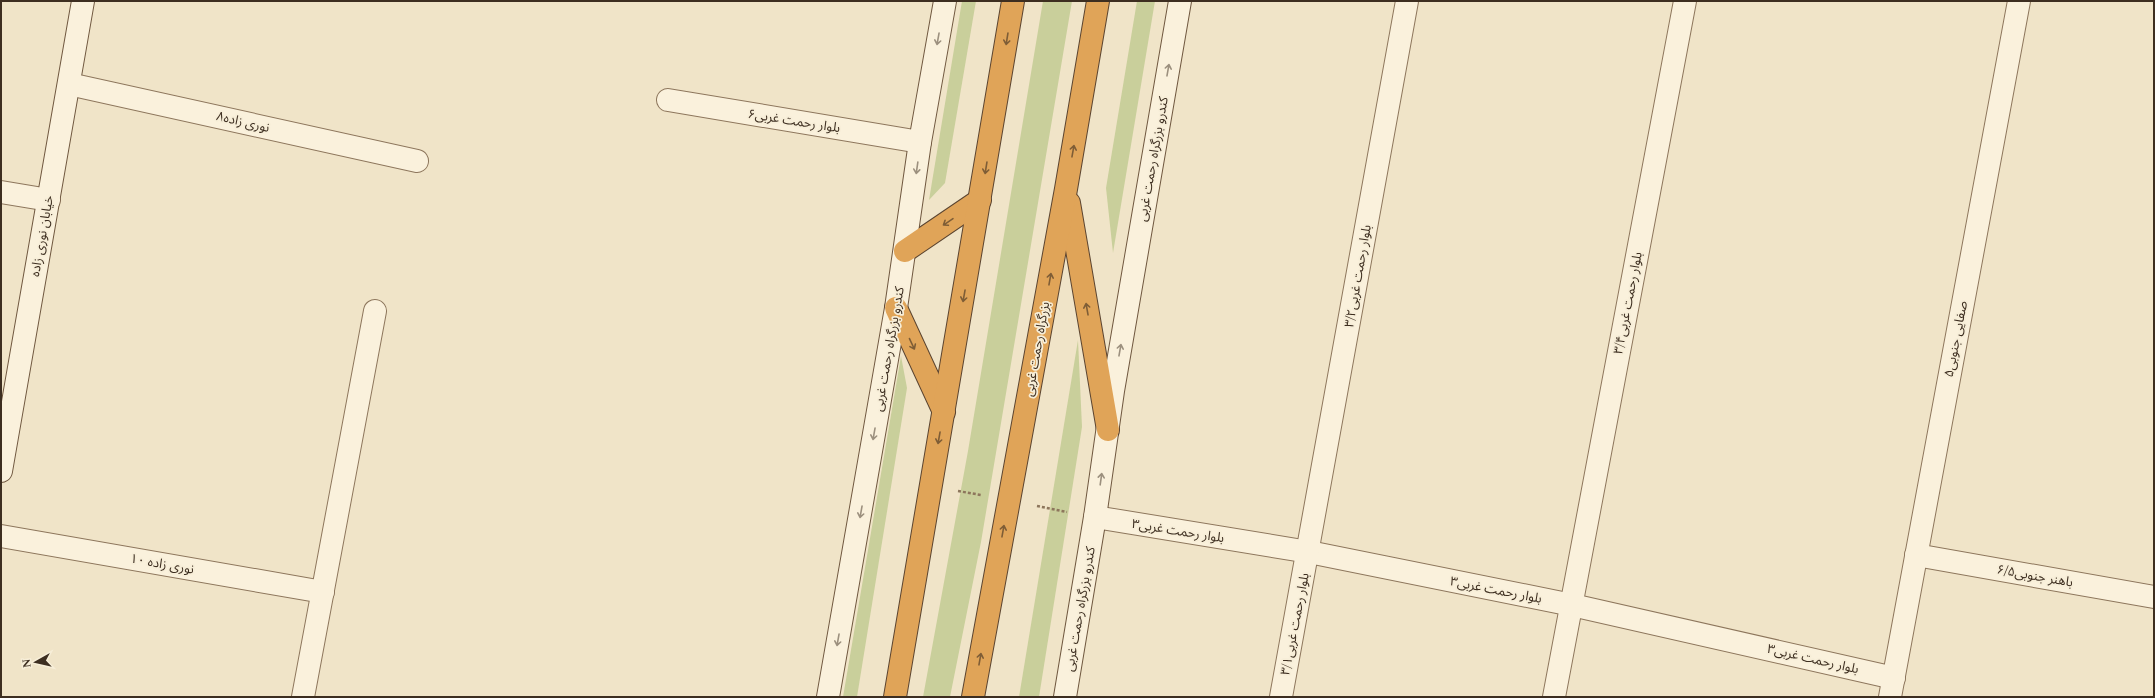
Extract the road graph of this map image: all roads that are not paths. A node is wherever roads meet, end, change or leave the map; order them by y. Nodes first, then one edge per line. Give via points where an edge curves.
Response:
1 (83, 1) edge
2 (944, 1) edge
3 (1013, 1) edge
4 (1098, 1) edge
5 (1180, 1) edge
6 (1407, 1) edge
7 (1685, 1) edge
8 (2019, 1) edge
9 (69, 84) junction
10 (668, 100) dead end
11 (920, 142) junction
12 (417, 161) dead end
13 (1066, 188) junction
14 (1, 192) edge
15 (49, 200) junction
16 (980, 200) junction
17 (905, 251) junction
18 (896, 308) junction
19 (375, 311) dead end
20 (944, 412) junction
21 (1108, 430) junction
22 (1, 471) edge
23 (1095, 517) junction
24 (1, 536) edge
25 (1308, 552) junction
26 (1916, 555) junction
27 (323, 592) junction
28 (2154, 596) edge
29 (1572, 605) junction
30 (1892, 687) edge
31 (303, 697) edge
32 (828, 697) edge
33 (895, 697) edge
34 (973, 697) edge
35 (1065, 697) edge
36 (1281, 697) edge
37 (1554, 697) edge

1 - 9 street, خیابان نوری زاده
2 -> 11 street, کندرو بزرگراه رحمت غربی
3 -> 16 highway
13 -> 4 highway, بزرگراه رحمت غربی
21 -> 5 street, کندرو بزرگراه رحمت غربی
6 - 25 street, بلوار رحمت غربی۳/۲
7 - 29 street, بلوار رحمت غربی۳/۴
8 - 26 street, صفایی جنوبی۵
9 - 12 street, نوری زاده۸
9 - 15 street, خیابان نوری زاده
10 - 11 street, بلوار رحمت غربی۶
11 -> 17 street, کندرو بزرگراه رحمت غربی
21 -> 13 highway
34 -> 13 highway, بزرگراه رحمت غربی
14 - 15 street
15 - 22 street, خیابان نوری زاده
16 -> 17 highway
16 -> 20 highway
17 - 18 street, کندرو بزرگراه رحمت غربی
18 -> 20 highway
18 -> 32 street, کندرو بزرگراه رحمت غربی
19 - 27 street
20 -> 33 highway
23 -> 21 street, کندرو بزرگراه رحمت غربی
23 - 25 street, بلوار رحمت غربی۳
23 - 35 street, کندرو بزرگراه رحمت غربی
24 - 27 street, نوری زاده ۱۰
25 - 29 street, بلوار رحمت غربی۳
25 - 36 street, بلوار رحمت غربی۳/۱
26 - 28 street, باهنر جنوبی۶/۵
26 - 30 street, صفایی جنوبی۵
27 - 31 street
29 - 30 street, بلوار رحمت غربی۳
29 - 37 street, بلوار رحمت غربی۳/۴

